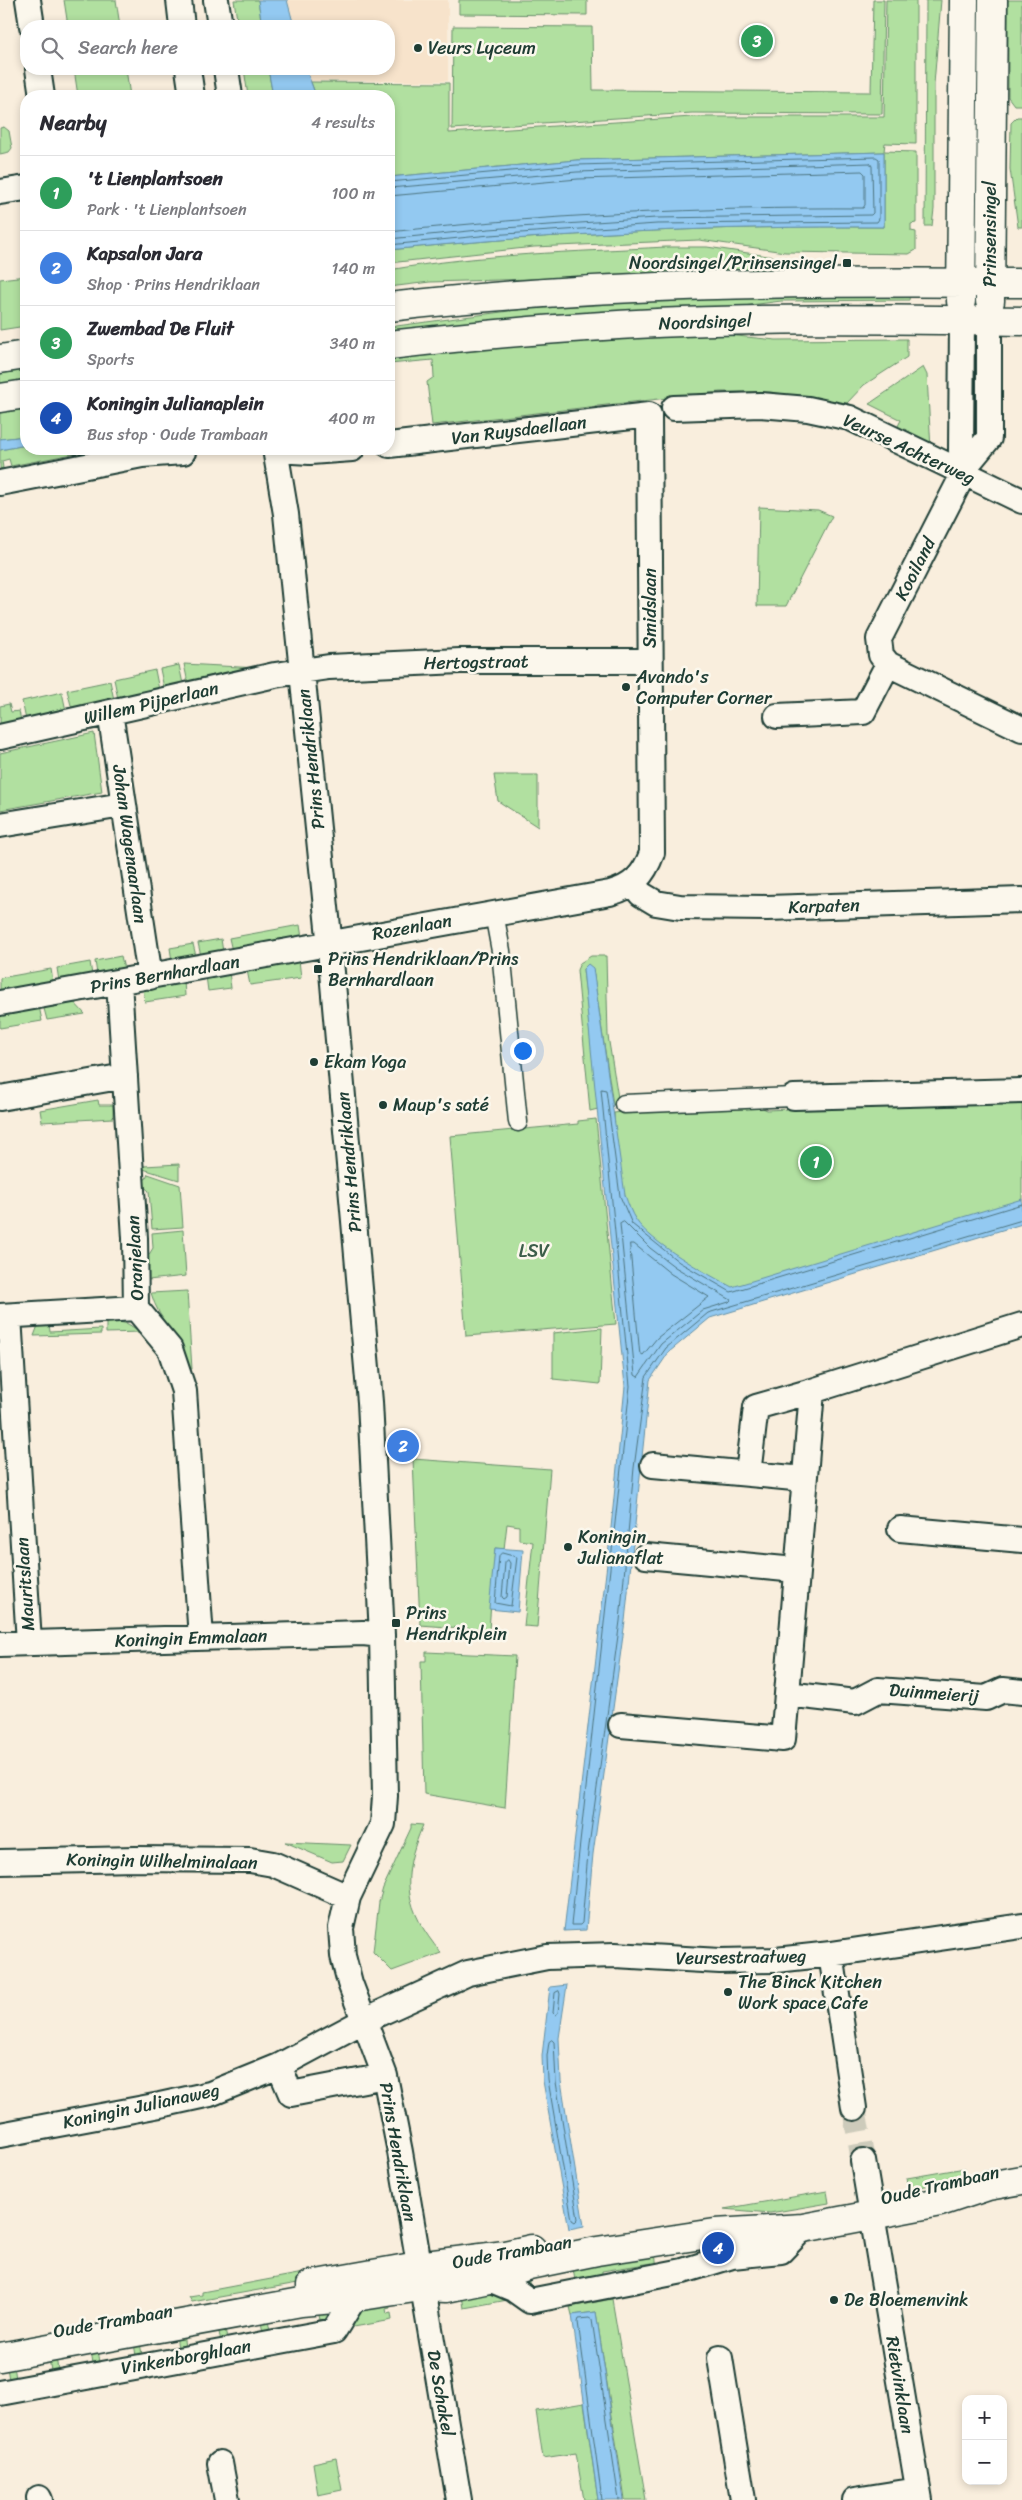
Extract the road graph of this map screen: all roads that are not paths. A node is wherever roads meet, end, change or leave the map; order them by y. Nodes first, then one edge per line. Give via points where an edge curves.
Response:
1 (28, 0) edge
2 (179, 0) edge
3 (216, 0) edge
4 (964, 0) edge
5 (993, 0) edge
6 (31, 20) edge
7 (181, 20) edge
8 (219, 20) edge
9 (39, 75) edge
10 (189, 75) edge
11 (227, 75) edge
12 (41, 90) edge
13 (191, 90) edge
14 (229, 90) edge
15 (20, 189) edge
16 (0, 192) edge
17 (961, 282) junction
18 (990, 282) junction
19 (1022, 283) edge
20 (395, 306) edge
21 (962, 320) junction
22 (990, 320) junction
23 (1022, 321) edge
24 (395, 344) edge
25 (20, 357) edge
26 (0, 359) edge
27 (20, 395) edge
28 (0, 398) edge
29 (674, 408) dead end
30 (649, 415) joint
31 (395, 444) edge
32 (128, 455) edge
33 (277, 455) edge
34 (966, 467) junction
35 (0, 484) edge
36 (1022, 501) edge
37 (650, 661) junction
38 (888, 664) junction
39 (303, 671) junction
40 (110, 712) junction
41 (777, 716) dead end
42 (1022, 729) edge
43 (0, 737) edge
44 (124, 804) junction
45 (0, 825) edge
46 (633, 884) junction
47 (1022, 900) edge
48 (494, 913) junction
49 (330, 944) junction
50 (150, 976) junction
51 (119, 982) junction
52 (0, 1002) edge
53 (125, 1076) junction
54 (1022, 1091) edge
55 (794, 1096) joint
56 (0, 1098) edge
57 (624, 1104) dead end
58 (518, 1122) dead end
59 (136, 1308) junction
60 (4, 1316) edge
61 (1022, 1325) edge
62 (812, 1391) junction
63 (653, 1465) dead end
64 (748, 1474) junction
65 (804, 1479) junction
66 (900, 1529) dead end
67 (1022, 1540) edge
68 (646, 1556) dead end
69 (796, 1570) junction
70 (382, 1635) junction
71 (201, 1638) junction
72 (29, 1643) junction
73 (0, 1644) edge
74 (1022, 1692) edge
75 (787, 1694) junction
76 (621, 1725) dead end
77 (0, 1862) edge
78 (348, 1897) junction
79 (1022, 1926) edge
80 (831, 1954) junction
81 (365, 2020) junction
82 (279, 2066) junction
83 (385, 2076) junction
84 (854, 2108) tunnel mouth
85 (0, 2135) edge
86 (863, 2161) tunnel mouth
87 (1022, 2166) edge
88 (1022, 2180) edge
89 (872, 2219) junction
90 (803, 2228) junction
91 (420, 2276) junction
92 (489, 2279) junction
93 (355, 2297) junction
94 (0, 2342) edge
95 (0, 2357) edge
96 (720, 2358) dead end
97 (0, 2393) edge
98 (220, 2463) dead end
99 (919, 2495) edge
100 (227, 2500) edge
101 (459, 2500) edge
102 (743, 2500) edge
103 (856, 2500) edge

1 - 6 street
2 - 7 street
3 - 8 street
4 - 17 street, Prinsensingel
5 - 18 street, Prinsensingel
9 - 12 street
10 - 13 street
11 - 14 street
15 - 16 street
17 - 18 street, Noordsingel
17 - 20 street, Noordsingel via 759,284 552,292
17 - 21 street, Prinsensingel
18 - 19 street, Noordsingel
18 - 22 street, Prinsensingel
21 - 22 street, Noordsingel
21 - 24 street, Noordsingel via 725,321 603,326 483,334
21 - 34 street, Prinsensingel via 961,451
22 - 23 street, Noordsingel
22 - 34 street, Prinsensingel via 989,438
25 - 26 street
27 - 28 street
29 - 34 street, Veurse Achterweg via 760,405 816,411 850,418
30 - 31 street, Van Ruysdaellaan
30 - 37 street, Smidslaan
32 - 35 street
33 - 39 street, Prins Hendriklaan
34 - 36 street, Veurse Achterweg
34 - 38 street, Kooiland via 879,639 881,655
37 - 39 street, Hertogstraat via 460,661
37 - 46 street, Smidslaan via 652,853
38 - 41 street via 863,712
38 - 42 street
39 - 40 street, Willem Pijperlaan
39 - 49 street, Prins Hendriklaan
40 - 43 street, Willem Pijperlaan
40 - 44 street, Johan Wagenaarlaan
44 - 45 street
44 - 50 street, Johan Wagenaarlaan
46 - 47 street, Karpaten via 641,894 656,902 680,907 767,908
46 - 48 street, Rozenlaan via 610,893
48 - 49 street, Rozenlaan via 358,936
48 - 58 street via 501,951
49 - 50 street, Prins Bernhardlaan
49 - 70 street, Prins Hendriklaan via 370,1402
50 - 51 street, Prins Bernhardlaan
51 - 52 street, Prins Bernhardlaan
51 - 53 street, Oranjelaan
53 - 56 street
53 - 59 street, Oranjelaan
54 - 55 street
55 - 57 street
59 - 60 street
59 - 71 street, Oranjelaan via 170,1349 184,1392
60 - 72 street, Mauritslaan
61 - 62 street
62 - 64 street via 756,1406
62 - 65 street
63 - 64 street
64 - 65 street
65 - 69 street
66 - 67 street
68 - 69 street
69 - 75 street
70 - 71 street, Koningin Emmalaan
70 - 78 street, Prins Hendriklaan via 383,1824
71 - 72 street, Koningin Emmalaan
72 - 73 street, Koningin Emmalaan
74 - 75 street, Duinmeierij via 1003,1690 986,1698 878,1690 855,1702
75 - 76 street via 783,1738
77 - 78 street, Koningin Wilhelminalaan via 250,1860 273,1864
78 - 81 street, Prins Hendriklaan via 341,1928 343,1956
79 - 80 street, Veursestraatweg
80 - 81 street, Veursestraatweg via 776,1960 720,1961 615,1955 547,1957 468,1973
80 - 84 street
81 - 82 street, Koningin Julianaweg
81 - 83 street, Prins Hendriklaan
82 - 83 street via 291,2094
82 - 85 street, Koningin Julianaweg via 210,2094
83 - 91 street, Prins Hendriklaan
86 - 89 street, Rietvinklaan
87 - 89 street, Oude Trambaan via 983,2173 930,2190
88 - 89 street, Oude Trambaan via 988,2186
89 - 90 street, Oude Trambaan
89 - 91 street, Oude Trambaan via 722,2215 505,2255
89 - 99 street, Rietvinklaan
90 - 92 street, Oude Trambaan via 715,2234 597,2251 529,2265
90 - 92 street, Oude Trambaan via 781,2251 732,2256 683,2272 530,2300
91 - 92 street, Oude Trambaan via 446,2288
91 - 93 street, Oude Trambaan
91 - 94 street, Oude Trambaan
91 - 101 street, De Schakel
93 - 95 street, Oude Trambaan via 301,2302
93 - 97 street, Vinkenborghlaan via 334,2330
96 - 102 street
98 - 100 street
99 - 103 street

